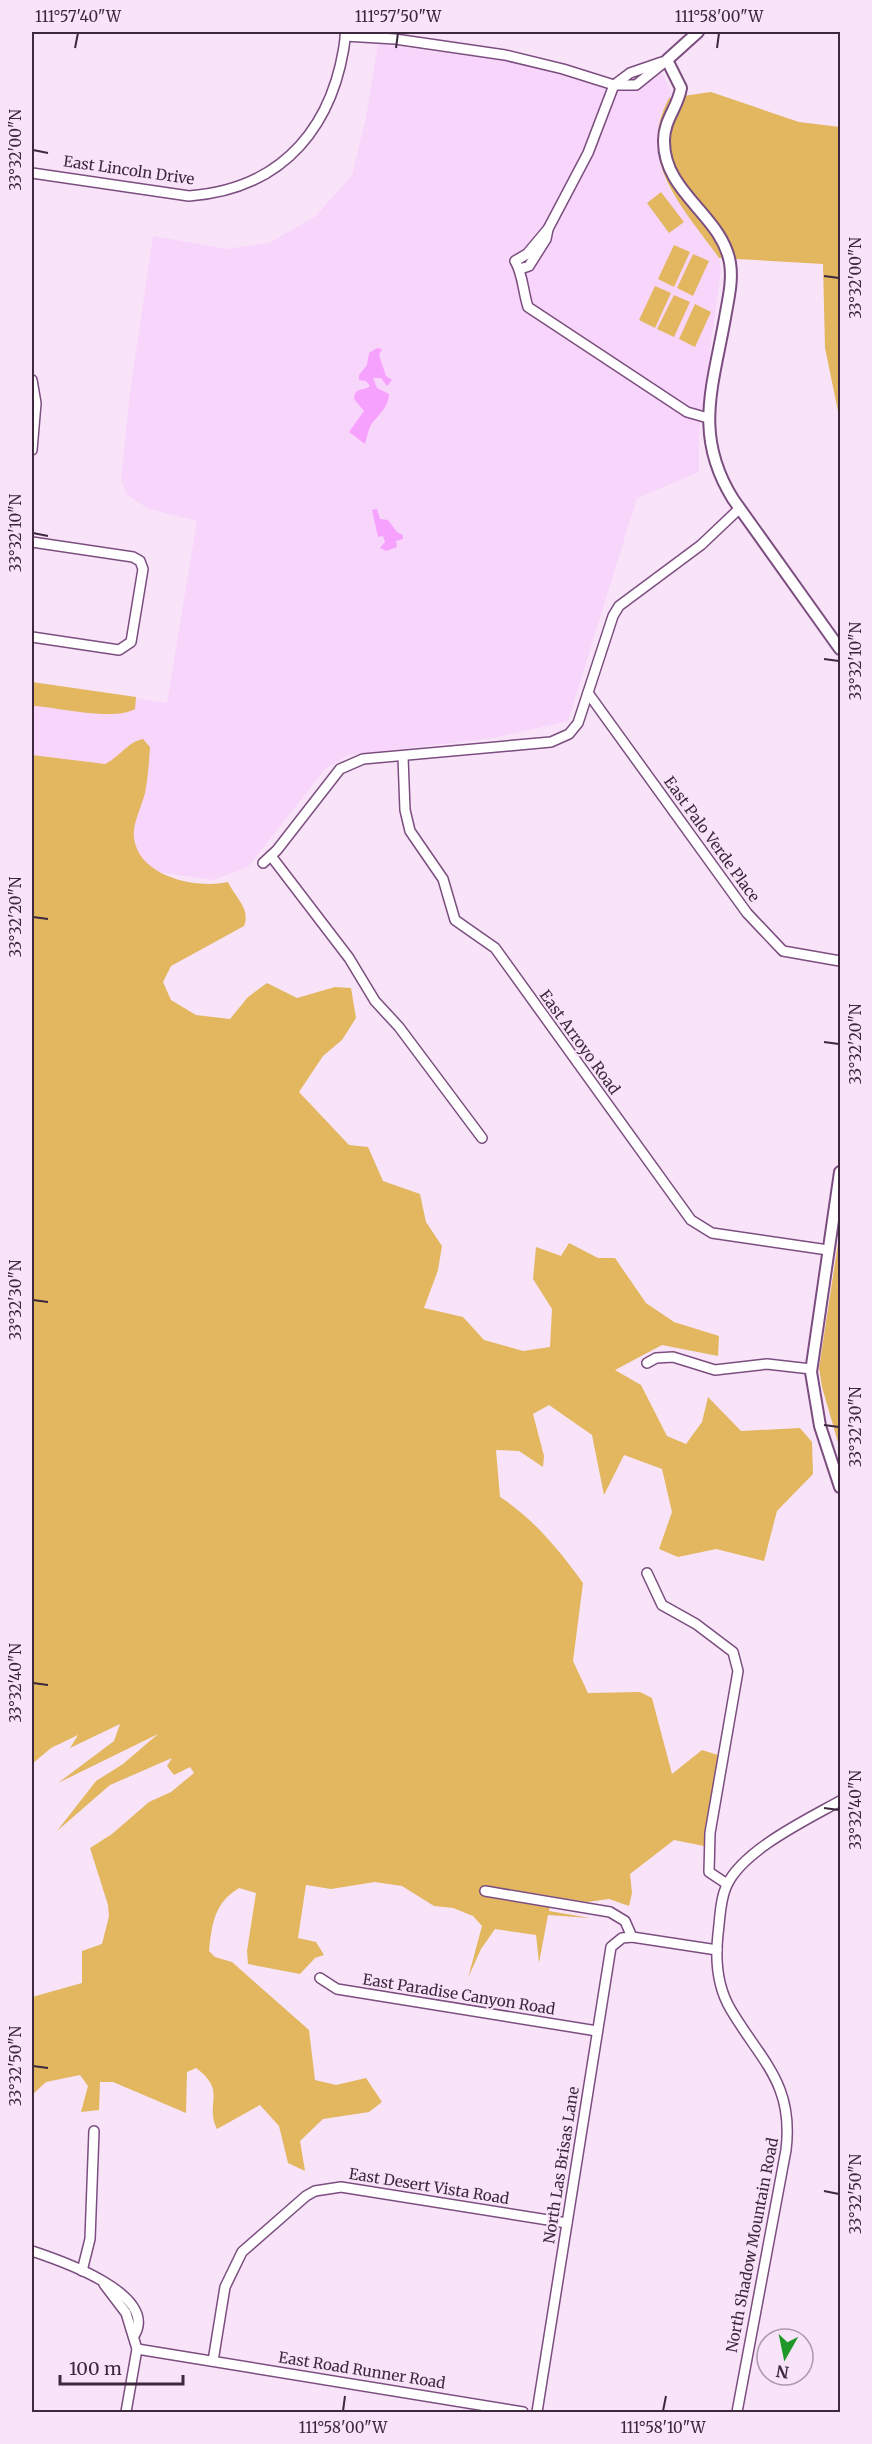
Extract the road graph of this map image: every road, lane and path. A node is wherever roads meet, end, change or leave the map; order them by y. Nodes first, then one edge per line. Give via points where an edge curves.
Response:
1 (698, 32) edge
2 (345, 34) edge
3 (398, 35) edge
4 (667, 60) junction
5 (614, 86) junction
6 (32, 173) edge
7 (32, 380) edge
8 (708, 418) junction
9 (32, 450) edge
10 (740, 509) junction
11 (32, 542) edge
12 (32, 637) edge
13 (840, 649) edge
14 (588, 693) junction
15 (403, 757) junction
16 (840, 961) edge
17 (482, 1138) dead end
18 (840, 1172) edge
19 (828, 1250) junction
20 (647, 1363) dead end
21 (811, 1369) junction
22 (840, 1487) edge
23 (647, 1573) dead end
24 (840, 1801) edge
25 (727, 1884) junction
26 (485, 1891) dead end
27 (632, 1936) junction
28 (717, 1950) junction
29 (320, 1978) dead end
30 (597, 2031) junction
31 (94, 2131) dead end
32 (567, 2223) junction
33 (32, 2251) edge
34 (82, 2271) junction
35 (137, 2349) junction
36 (213, 2361) junction
37 (126, 2412) edge
38 (523, 2412) edge
39 (537, 2412) edge
40 (737, 2412) edge

1 - 4 street
2 - 3 street
2 - 6 street, East Lincoln Drive via 335,87 317,124 284,160 247,184 189,196
3 - 5 street via 563,69
4 - 5 street via 630,73
4 - 8 street via 681,88 666,123 667,161 683,192 721,240 731,266
5 - 8 street via 588,153 546,239 530,266 518,265 520,284 528,307 687,412
7 - 9 street via 36,403
8 - 10 street via 708,436 717,471
10 - 13 street
10 - 14 street via 701,545 619,606
11 - 12 street via 134,557 143,569 127,647 119,650
14 - 15 street via 578,723 558,740
14 - 16 street, East Palo Verde Place via 747,913 783,951
15 - 17 street via 363,759 344,765 267,860 349,958 375,1001
15 - 19 street, East Arroyo Road via 406,824 443,879 455,920 495,948 691,1220 712,1233
18 - 19 street
19 - 21 street
20 - 21 street via 674,1357 715,1370 767,1364
21 - 22 street via 820,1426
23 - 25 street via 662,1605 733,1652 736,1661 738,1671 710,1833 709,1872
24 - 25 street via 777,1838 745,1863
25 - 28 street, North Shadow Mountain Road
26 - 27 street via 610,1912 625,1921
27 - 28 street
27 - 30 street, North Las Brisas Lane via 610,1947
28 - 40 street, North Shadow Mountain Road via 718,1978 725,1999 783,2092 788,2122
29 - 30 street, East Paradise Canyon Road via 337,1989
30 - 32 street, North Las Brisas Lane
31 - 34 street via 90,2239
32 - 36 street, East Desert Vista Road via 341,2187 315,2191 249,2244 235,2264 225,2287
32 - 39 street, North Las Brisas Lane
33 - 34 street
34 - 35 street via 120,2290 136,2312
35 - 36 street, East Road Runner Road
35 - 37 street
36 - 38 street, East Road Runner Road

